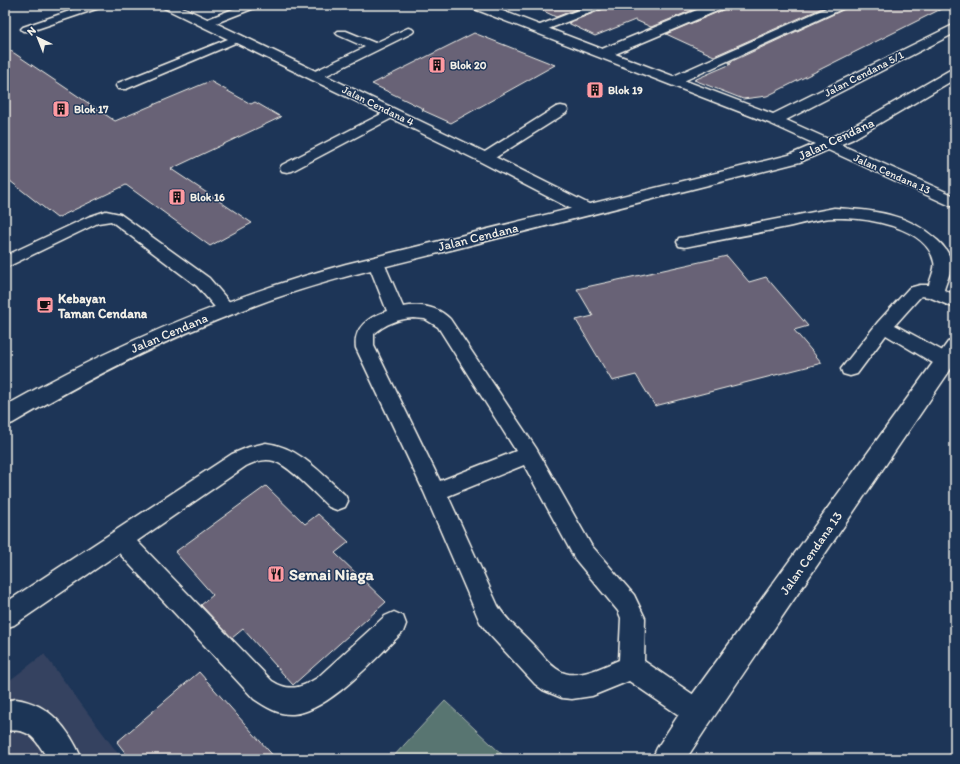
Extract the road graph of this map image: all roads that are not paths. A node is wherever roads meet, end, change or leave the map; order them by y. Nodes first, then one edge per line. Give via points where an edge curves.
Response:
1 (98, 5) edge
2 (168, 5) edge
3 (253, 5) edge
4 (479, 5) edge
5 (601, 5) edge
6 (720, 5) edge
7 (842, 5) edge
8 (207, 23) junction
9 (955, 28) edge
10 (27, 29) dead end
11 (539, 29) junction
12 (408, 32) dead end
13 (342, 33) dead end
14 (238, 38) junction
15 (375, 47) junction
16 (602, 54) junction
17 (955, 73) edge
18 (315, 76) junction
19 (673, 81) junction
20 (122, 86) dead end
21 (561, 110) dead end
22 (391, 112) junction
23 (774, 120) junction
24 (828, 145) junction
25 (485, 158) junction
26 (287, 168) dead end
27 (955, 203) edge
28 (587, 210) junction
29 (685, 242) dead end
30 (5, 263) edge
31 (376, 263) junction
32 (935, 293) junction
33 (955, 302) edge
34 (226, 309) junction
35 (397, 315) junction
36 (884, 326) junction
37 (950, 354) edge
38 (850, 369) dead end
39 (5, 417) edge
40 (529, 454) junction
41 (435, 492) junction
42 (337, 501) dead end
43 (120, 539) junction
44 (5, 617) edge
45 (394, 624) dead end
46 (631, 667) junction
47 (698, 713) junction
48 (5, 716) edge
49 (66, 759) edge
50 (668, 759) edge

1 - 10 lane
2 - 8 street, Jalan Cendana 4
3 - 8 lane
4 - 11 street, Jalan Cendana 13
5 - 11 lane
6 - 16 street
7 - 19 lane
8 - 14 street, Jalan Cendana 4
9 - 23 street, Jalan Cendana 5/1
11 - 16 street, Jalan Cendana 13
12 - 15 lane
13 - 15 lane
14 - 18 street, Jalan Cendana 4
14 - 20 lane
15 - 18 lane
16 - 19 street, Jalan Cendana 13
17 - 24 street, Jalan Cendana
18 - 22 street, Jalan Cendana 4
19 - 23 street, Jalan Cendana 13
21 - 25 lane
22 - 25 street, Jalan Cendana 4
22 - 26 lane
23 - 24 street, Jalan Cendana 13
24 - 27 street, Jalan Cendana 13
24 - 28 street, Jalan Cendana via 794,159
25 - 28 street, Jalan Cendana 4
28 - 31 street, Jalan Cendana
29 - 32 lane via 834,213 886,218 912,228 937,248 943,263
30 - 34 lane via 93,220 106,216 115,217 203,282
31 - 34 street, Jalan Cendana via 325,276
31 - 35 lane
32 - 33 lane
32 - 36 lane via 926,290 915,292
34 - 39 street, Jalan Cendana via 126,351
35 - 40 lane via 415,311 427,312 437,316 444,323
35 - 41 lane via 374,324 367,331 364,339 365,348
36 - 37 lane
36 - 38 lane
37 - 47 street, Jalan Cendana 13
40 - 41 lane
40 - 46 lane via 583,552 630,610
41 - 46 lane via 492,620 552,681 565,686 580,687
42 - 43 lane via 279,453 252,453
43 - 44 lane
43 - 45 lane via 263,690 276,699 293,701 310,697 326,687
46 - 47 lane
47 - 50 street, Jalan Cendana 13
48 - 49 street via 14,713 30,716 43,726

